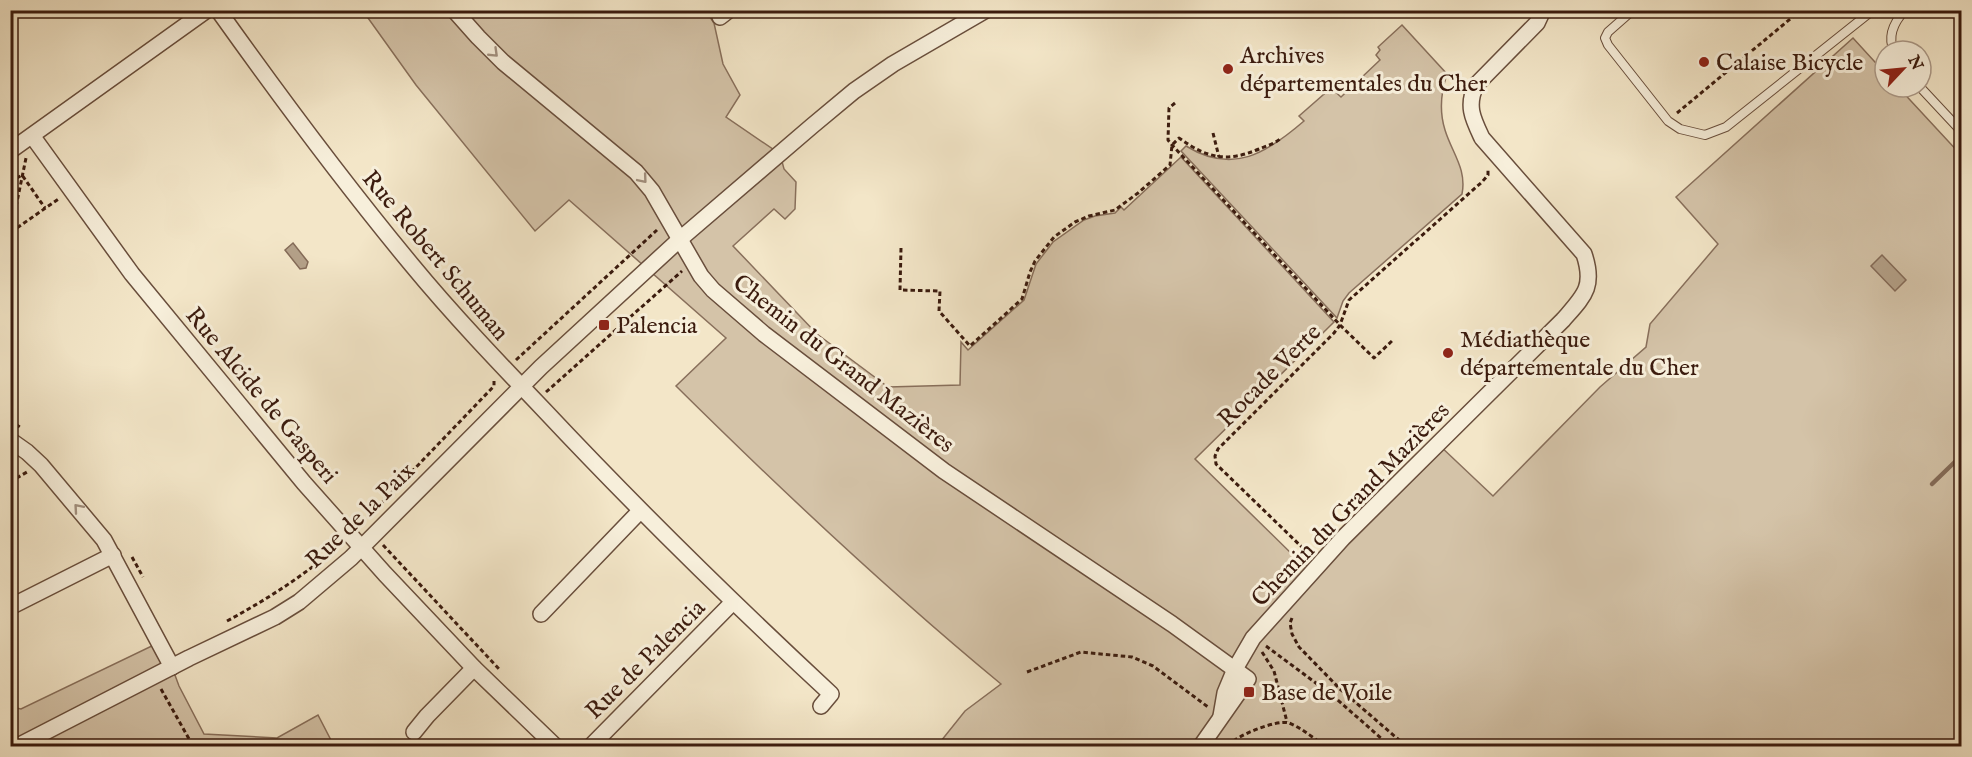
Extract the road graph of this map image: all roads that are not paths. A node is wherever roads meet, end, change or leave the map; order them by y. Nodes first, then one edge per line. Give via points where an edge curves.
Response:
1 (207, 10) edge
2 (218, 10) edge
3 (454, 10) edge
4 (986, 10) edge
5 (1543, 10) edge
6 (1633, 10) edge
7 (1873, 10) edge
8 (1905, 10) edge
9 (959, 17) edge
10 (1892, 39) edge
11 (1931, 99) edge
12 (1962, 132) edge
13 (33, 136) junction
14 (14, 149) edge
15 (680, 240) junction
16 (520, 387) junction
17 (10, 440) edge
18 (640, 512) junction
19 (362, 547) junction
20 (113, 555) junction
21 (732, 603) junction
22 (10, 607) edge
23 (541, 614) dead end
24 (172, 667) junction
25 (474, 668) junction
26 (1235, 669) junction
27 (821, 705) dead end
28 (414, 732) dead end
29 (26, 745) edge
30 (555, 747) edge
31 (591, 747) edge
32 (1201, 747) edge

1 - 13 street
2 - 16 street, Rue Robert Schuman via 346,184
3 -> 15 street, Chemin du Grand Mazières via 503,62 636,172 652,190
4 - 9 street, Rue de la Paix
5 - 26 street, Chemin du Grand Mazières via 1537,23 1476,85 1470,108 1482,138 1584,254 1590,271 1581,300 1319,564 1253,638
6 - 7 lane via 1608,32 1608,45 1668,121 1680,129 1705,135 1726,127
8 - 10 lane via 1897,19
9 - 15 street, Rue de la Paix via 854,91
11 - 12 lane
13 - 14 street
13 - 19 street, Rue Alcide de Gasperi via 132,273 264,436
15 - 16 street, Rue de la Paix
15 - 26 street, Chemin du Grand Mazières via 713,290 764,334 944,471
16 - 18 street, Rue Robert Schuman
16 - 19 street, Rue de la Paix
20 -> 17 street via 38,462
18 - 21 street, Rue Robert Schuman
18 - 23 street
19 - 24 street, Rue de la Paix via 324,582 275,617
19 - 25 street, Rue Alcide de Gasperi
20 - 22 street
20 - 24 street
21 - 27 street, Rue Robert Schuman via 831,694
21 - 31 street, Rue de Palencia
24 - 29 street, Rue de la Paix
25 - 28 street
25 - 30 street, Rue Alcide de Gasperi
26 - 32 street via 1248,679

